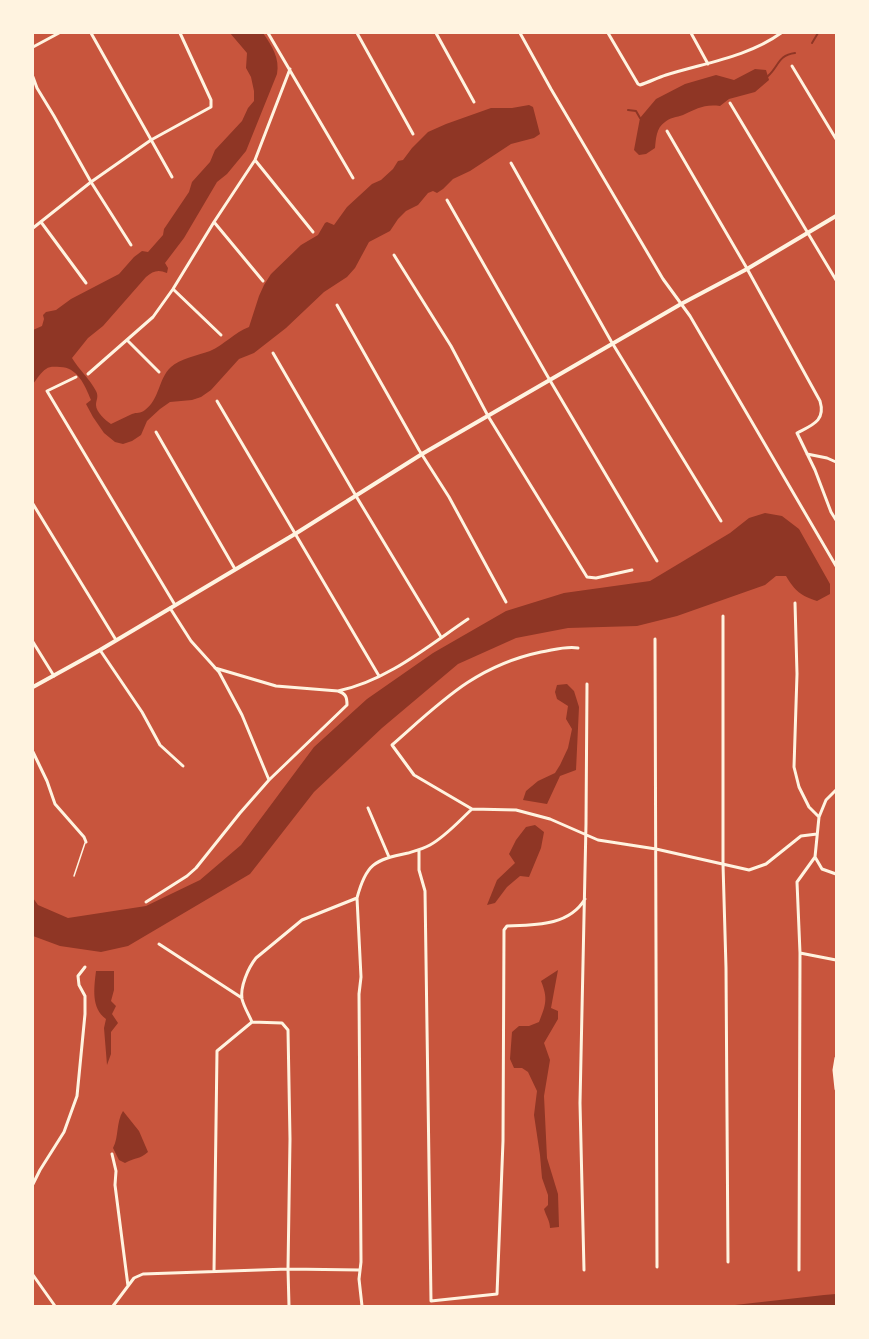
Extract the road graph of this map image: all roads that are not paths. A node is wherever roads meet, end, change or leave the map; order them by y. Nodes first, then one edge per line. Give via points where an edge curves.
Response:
1 (59, 33) edge
2 (91, 33) edge
3 (180, 33) edge
4 (268, 33) edge
5 (357, 33) edge
6 (436, 33) edge
7 (520, 33) edge
8 (608, 33) edge
9 (691, 33) edge
10 (772, 33) edge
11 (781, 33) edge
12 (774, 38) junction
13 (33, 47) edge
14 (708, 64) junction
15 (792, 66) dead end
16 (290, 69) junction
17 (33, 77) edge
18 (474, 102) dead end
19 (730, 103) dead end
20 (667, 131) dead end
21 (413, 134) dead end
22 (836, 139) edge
23 (151, 140) junction
24 (255, 160) junction
25 (512, 163) dead end
26 (172, 177) dead end
27 (353, 178) dead end
28 (91, 182) junction
29 (447, 200) dead end
30 (836, 216) edge
31 (41, 222) junction
32 (214, 222) junction
33 (33, 228) edge
34 (313, 232) dead end
35 (809, 233) junction
36 (131, 245) dead end
37 (394, 255) dead end
38 (747, 269) junction
39 (836, 280) edge
40 (263, 281) dead end
41 (86, 283) dead end
42 (173, 289) junction
43 (681, 304) junction
44 (337, 305) dead end
45 (221, 335) dead end
46 (127, 339) junction
47 (613, 344) junction
48 (273, 353) dead end
49 (159, 372) dead end
50 (88, 374) dead end
51 (76, 377) dead end
52 (550, 380) junction
53 (217, 401) dead end
54 (489, 416) junction
55 (156, 432) dead end
56 (422, 454) junction
57 (807, 454) junction
58 (836, 462) edge
59 (356, 496) junction
60 (33, 504) edge
61 (836, 520) edge
62 (721, 522) dead end
63 (295, 534) junction
64 (657, 561) dead end
65 (836, 566) edge
66 (235, 569) junction
67 (632, 570) dead end
68 (506, 602) dead end
69 (795, 603) dead end
70 (172, 607) junction
71 (723, 616) dead end
72 (468, 619) dead end
73 (441, 637) junction
74 (655, 639) dead end
75 (116, 640) junction
76 (33, 642) edge
77 (578, 648) dead end
78 (100, 650) junction
79 (215, 668) junction
80 (54, 676) junction
81 (379, 676) junction
82 (587, 684) dead end
83 (33, 687) edge
84 (338, 690) junction
85 (33, 752) edge
86 (183, 766) dead end
87 (269, 780) junction
88 (836, 789) edge
89 (368, 808) dead end
90 (472, 809) junction
91 (819, 817) junction
92 (816, 834) junction
93 (586, 836) junction
94 (86, 842) joint
95 (656, 849) junction
96 (419, 850) junction
97 (389, 857) junction
98 (815, 857) junction
99 (723, 864) junction
100 (836, 874) edge
101 (74, 876) dead end
102 (357, 898) junction
103 (585, 899) junction
104 (146, 902) dead end
105 (159, 944) dead end
106 (800, 953) junction
107 (836, 960) edge
108 (85, 968) dead end
109 (242, 998) junction
110 (252, 1022) junction
111 (836, 1058) edge
112 (836, 1089) edge
113 (112, 1154) dead end
114 (33, 1185) edge
115 (728, 1262) dead end
116 (657, 1267) dead end
117 (288, 1269) junction
118 (360, 1270) junction
119 (584, 1270) dead end
120 (799, 1270) dead end
121 (214, 1271) junction
122 (33, 1275) edge
123 (128, 1286) junction
124 (55, 1306) edge
125 (112, 1306) edge
126 (289, 1306) edge
127 (362, 1306) edge

1 - 13 street
2 - 23 street
3 - 23 street via 212,105
4 - 16 street
5 - 21 street
6 - 18 street
7 - 43 street via 650,258
8 - 14 street via 641,85
9 - 14 street
10 - 12 street
11 - 12 street
12 - 14 street
15 - 22 street
16 - 24 street
16 - 27 street
17 - 28 street
19 - 35 street
20 - 38 street
23 - 26 street
23 - 28 street
24 - 32 street
24 - 34 street
25 - 47 street
28 - 31 street
28 - 36 street
29 - 52 street
30 - 35 street
31 - 33 street
31 - 41 street
32 - 40 street
32 - 42 street
35 - 38 street
35 - 39 street
37 - 54 street
38 - 43 street
38 - 57 street via 820,401 823,411 818,420 797,433
42 - 45 street
42 - 46 street via 153,317
43 - 47 street
43 - 65 street
44 - 56 street
46 - 49 street
46 - 50 street
47 - 52 street
47 - 62 street
48 - 59 street
51 - 70 street via 47,391
52 - 54 street
52 - 64 street
53 - 63 street
54 - 56 street
54 - 67 street via 587,577
55 - 66 street
56 - 59 street
56 - 68 street
57 - 58 street
57 - 61 street
59 - 63 street
59 - 73 street
60 - 75 street
63 - 66 street
63 - 81 street
66 - 70 street
69 - 91 street via 794,767 799,787
70 - 75 street
70 - 79 street via 191,641
71 - 99 street
72 - 73 street
73 - 81 street
74 - 95 street
75 - 78 street
76 - 80 street
77 - 90 street via 512,659 486,670 454,691 392,745 414,775
78 - 80 street
78 - 86 street via 160,746
79 - 84 street via 276,686
79 - 87 street via 242,715
80 - 83 street
81 - 84 street via 359,686
82 - 93 street
84 - 87 street via 347,697 347,705
85 - 94 street via 55,804
87 - 104 street via 196,868
88 - 91 street
89 - 97 street
90 - 93 street via 516,810 550,819
90 - 96 street via 431,845
91 - 92 street
92 - 98 street
92 - 99 street via 801,836 766,864 749,870
93 - 95 street
93 - 103 street
94 - 101 lane
95 - 99 street
95 - 116 street
96 - 97 street
96 - 103 street via 418,870 425,891 430,1301 497,1294 503,1141 504,930 507,926 547,924 562,919
97 - 102 street via 367,870
98 - 100 street via 822,869
98 - 106 street via 798,882
99 - 115 street
102 - 109 street via 302,920 256,958 243,986
102 - 118 street via 361,977
103 - 119 street via 580,1103
105 - 109 street
106 - 107 street
106 - 120 street
108 - 114 street via 78,976 85,996 85,1014 77,1096 64,1132
109 - 110 street
110 - 117 street via 282,1023 288,1030
110 - 121 street via 217,1051
111 - 112 street
113 - 123 street
117 - 118 street
117 - 121 street
117 - 126 street
118 - 127 street
121 - 123 street via 143,1274
122 - 124 street
123 - 125 street

